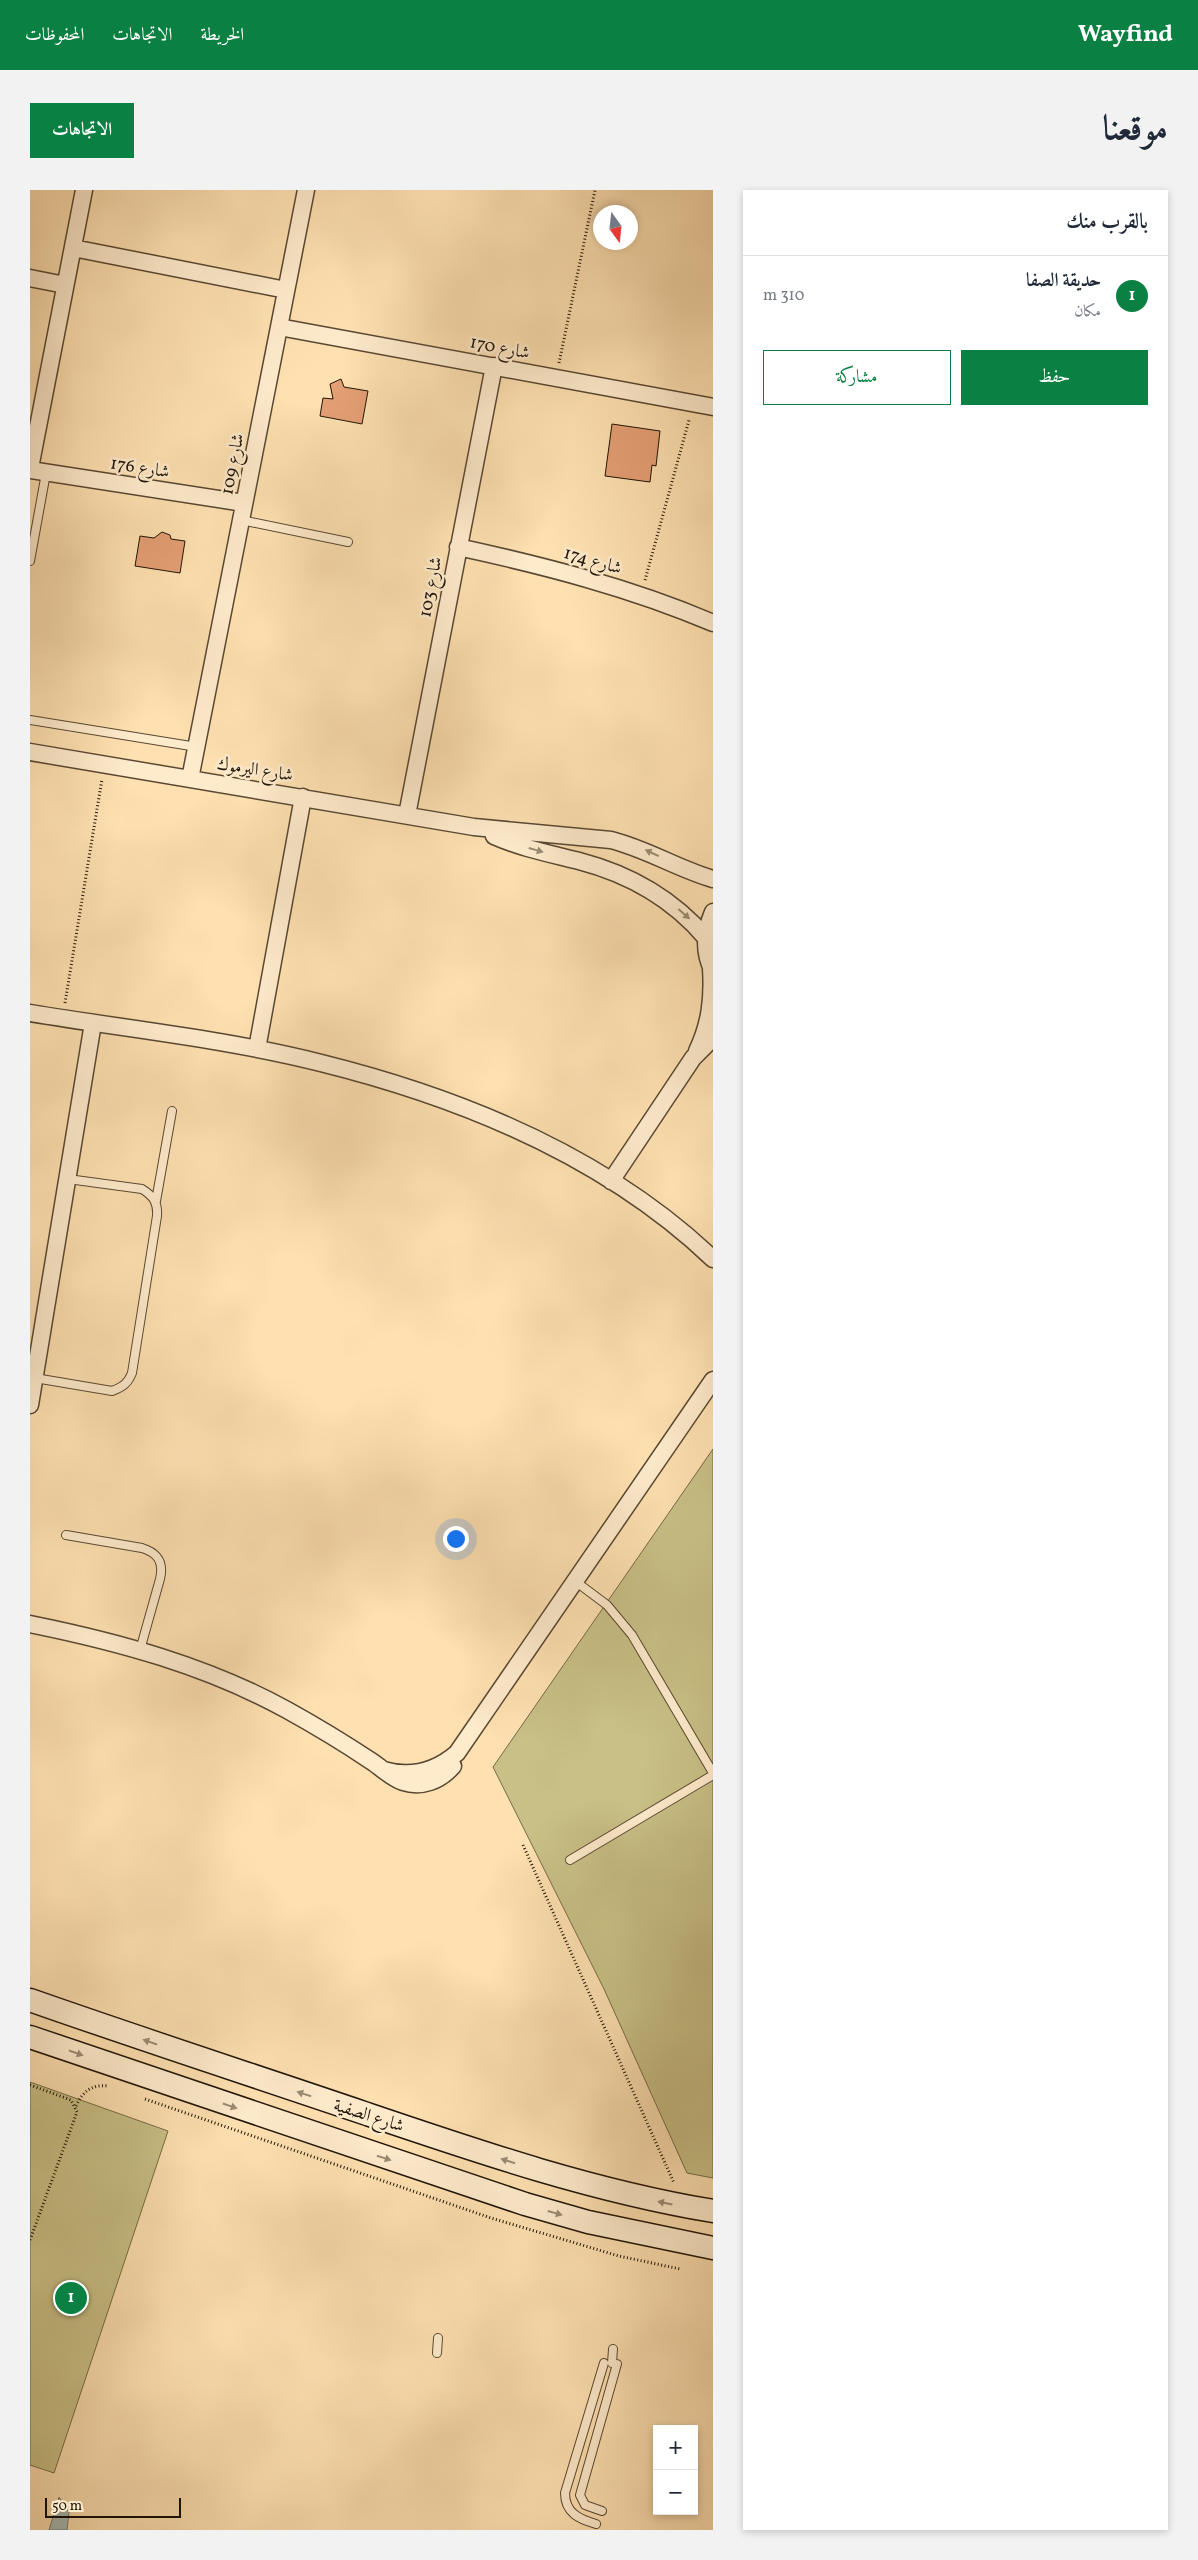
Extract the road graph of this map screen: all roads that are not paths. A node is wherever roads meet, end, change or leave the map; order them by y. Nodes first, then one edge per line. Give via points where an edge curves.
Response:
1 (84, 190) edge
2 (306, 190) edge
3 (73, 248) junction
4 (30, 278) edge
5 (65, 285) junction
6 (286, 290) junction
7 (279, 326) junction
8 (494, 366) junction
9 (713, 407) edge
10 (35, 470) edge
11 (244, 503) junction
12 (241, 520) junction
13 (348, 542) dead end
14 (458, 547) junction
15 (30, 561) edge
16 (713, 624) edge
17 (30, 720) edge
18 (197, 747) junction
19 (30, 752) edge
20 (190, 778) junction
21 (303, 797) junction
22 (407, 815) junction
23 (474, 827) junction
24 (713, 879) edge
25 (713, 912) edge
26 (706, 938) junction
27 (712, 969) edge
28 (30, 1012) edge
29 (93, 1023) junction
30 (713, 1038) edge
31 (257, 1049) junction
32 (694, 1058) junction
33 (172, 1111) dead end
34 (68, 1179) junction
35 (611, 1181) junction
36 (156, 1201) junction
37 (713, 1259) edge
38 (35, 1378) junction
39 (713, 1380) edge
40 (30, 1405) edge
41 (66, 1535) dead end
42 (575, 1581) junction
43 (30, 1624) edge
44 (140, 1650) junction
45 (713, 1774) edge
46 (570, 1860) dead end
47 (30, 2000) edge
48 (30, 2037) edge
49 (713, 2211) edge
50 (713, 2248) edge
51 (438, 2338) dead end
52 (613, 2349) dead end
53 (438, 2353) dead end
54 (604, 2363) dead end
55 (602, 2511) dead end
56 (596, 2524) dead end

1 - 3 street
2 - 6 street, شارع 109
3 - 5 street
3 - 6 street
4 - 5 street
5 - 10 street
6 - 7 street, شارع 109
7 - 8 street, شارع 170
7 - 11 street, شارع 109
8 - 9 street, شارع 170
8 - 14 street, شارع 103
10 - 11 street, شارع 176
10 - 15 lane
11 - 12 street, شارع 109
12 - 13 lane
12 - 18 street, شارع 109
14 - 16 street, شارع 174 via 641,595
14 - 22 street, شارع 103
17 - 18 lane
18 - 20 street, شارع 109
19 - 20 street, شارع اليرموك
20 - 21 street, شارع اليرموك
21 - 22 street, شارع اليرموك
21 - 31 street
22 - 23 street, شارع اليرموك
24 -> 23 street, شارع اليرموك via 640,848 611,840
23 -> 26 street, شارع اليرموك via 522,846 599,868 649,889 671,902
25 - 26 street
26 - 27 street
27 - 32 street via 710,1015
28 - 29 street
29 - 31 street
29 - 34 street
30 - 32 street
31 - 35 street via 381,1079 440,1099 499,1122
32 - 35 street
33 - 36 lane
34 - 36 lane via 142,1189
34 - 38 street
35 - 37 street via 677,1227
36 - 38 lane via 155,1226 128,1382 112,1390
38 - 40 street
39 - 42 street
41 - 44 lane via 142,1548 152,1551 160,1559 161,1574
42 - 44 street via 465,1741 453,1766 435,1781 412,1784 391,1776 332,1735 286,1709 190,1666
42 - 45 lane via 607,1605 628,1630
43 - 44 street
45 - 46 lane
49 -> 47 main road, شارع الصفية via 609,2191 528,2168
48 -> 50 main road, شارع الصفية via 507,2199 588,2222
51 - 53 lane
52 - 55 lane via 615,2364 580,2495 585,2505
54 - 56 lane via 565,2493 571,2512

